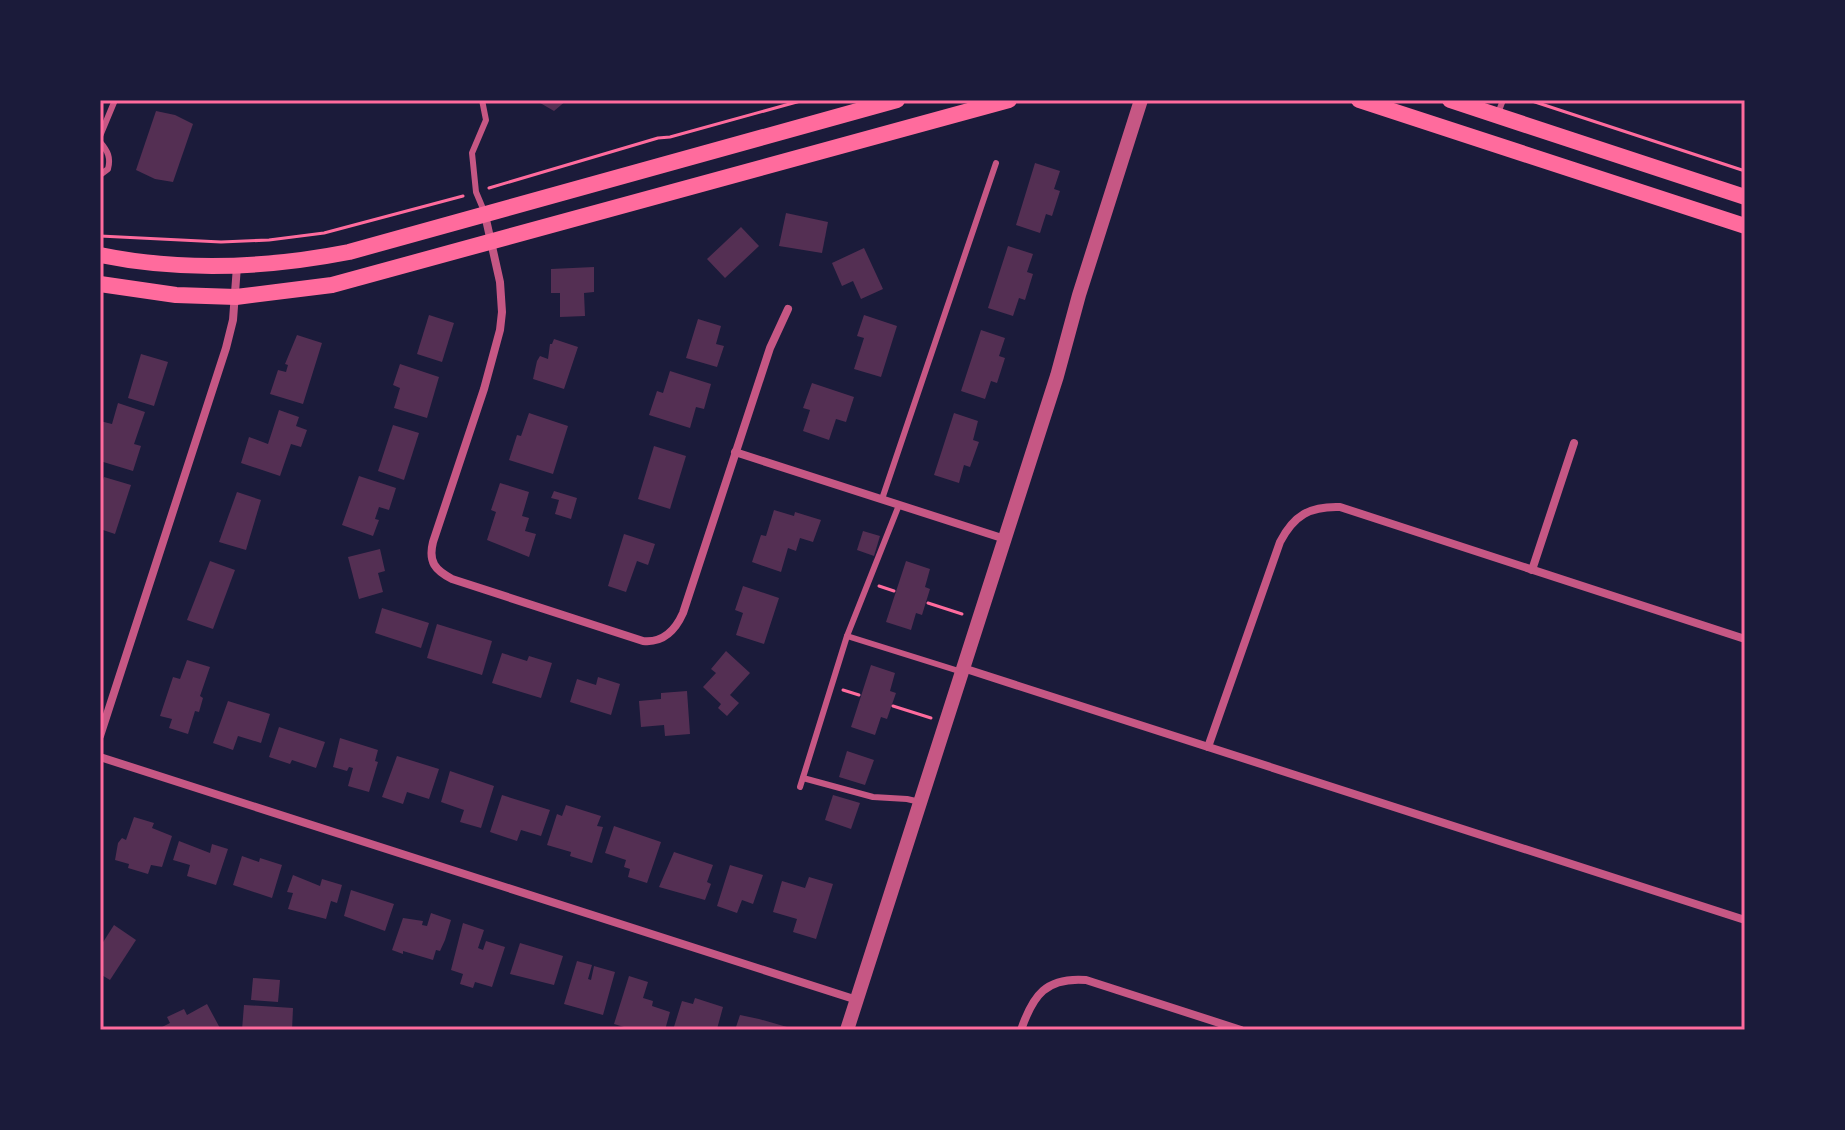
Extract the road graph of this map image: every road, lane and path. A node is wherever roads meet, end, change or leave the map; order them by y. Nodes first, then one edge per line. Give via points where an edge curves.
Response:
1 (115, 100) edge
2 (482, 100) edge
3 (804, 100) edge
4 (897, 100) edge
5 (1009, 100) edge
6 (1141, 100) edge
7 (1359, 100) edge
8 (1450, 100) edge
9 (1529, 100) edge
10 (1500, 108) edge
11 (100, 139) edge
12 (996, 163) dead end
13 (1745, 171) edge
14 (100, 175) edge
15 (476, 192) junction
16 (1745, 197) edge
17 (485, 215) junction
18 (1745, 226) edge
19 (100, 236) edge
20 (492, 243) junction
21 (100, 255) edge
22 (237, 266) junction
23 (100, 284) edge
24 (236, 297) junction
25 (788, 309) dead end
26 (1574, 443) dead end
27 (735, 452) junction
28 (882, 499) junction
29 (899, 505) junction
30 (1005, 539) junction
31 (1532, 570) junction
32 (928, 603) dead end
33 (979, 620) junction
34 (847, 636) junction
35 (1745, 639) edge
36 (963, 670) junction
37 (893, 706) dead end
38 (946, 722) junction
39 (100, 736) edge
40 (1208, 747) junction
41 (100, 757) edge
42 (803, 778) junction
43 (800, 787) dead end
44 (920, 802) junction
45 (1745, 920) edge
46 (857, 1000) junction
47 (847, 1030) edge
48 (1021, 1030) edge
49 (1241, 1030) edge

1 - 11 lane
2 - 15 lane via 486,120 472,153
3 - 15 path
4 - 17 main road
5 - 20 main road
6 - 30 street
7 - 18 main road
8 - 10 main road
9 - 13 path
10 - 16 main road
11 - 14 lane via 110,161
12 - 28 lane
15 - 17 lane
15 - 19 path via 324,233 269,240
17 - 20 street
17 - 22 main road via 349,252
20 - 24 main road via 332,285
20 - 27 street via 502,296 500,330 433,542 433,565 452,579 654,641 668,634 683,613
21 - 22 main road via 149,263
22 - 24 street
23 - 24 main road
24 - 39 street via 226,348
25 - 27 street
26 - 31 street
27 - 28 street
28 - 29 street
29 - 30 street
29 - 34 lane
30 - 33 street
31 - 35 street
31 - 40 street via 1340,507 1310,509 1297,517 1280,542
32 - 33 path
33 - 36 street
34 - 36 lane
34 - 42 lane
36 - 38 street
36 - 40 street
37 - 38 path
38 - 44 street
40 - 45 street
41 - 46 street
42 - 43 lane
42 - 44 lane via 861,795
44 - 46 street
46 - 47 street
48 - 49 street via 1042,991 1072,979

